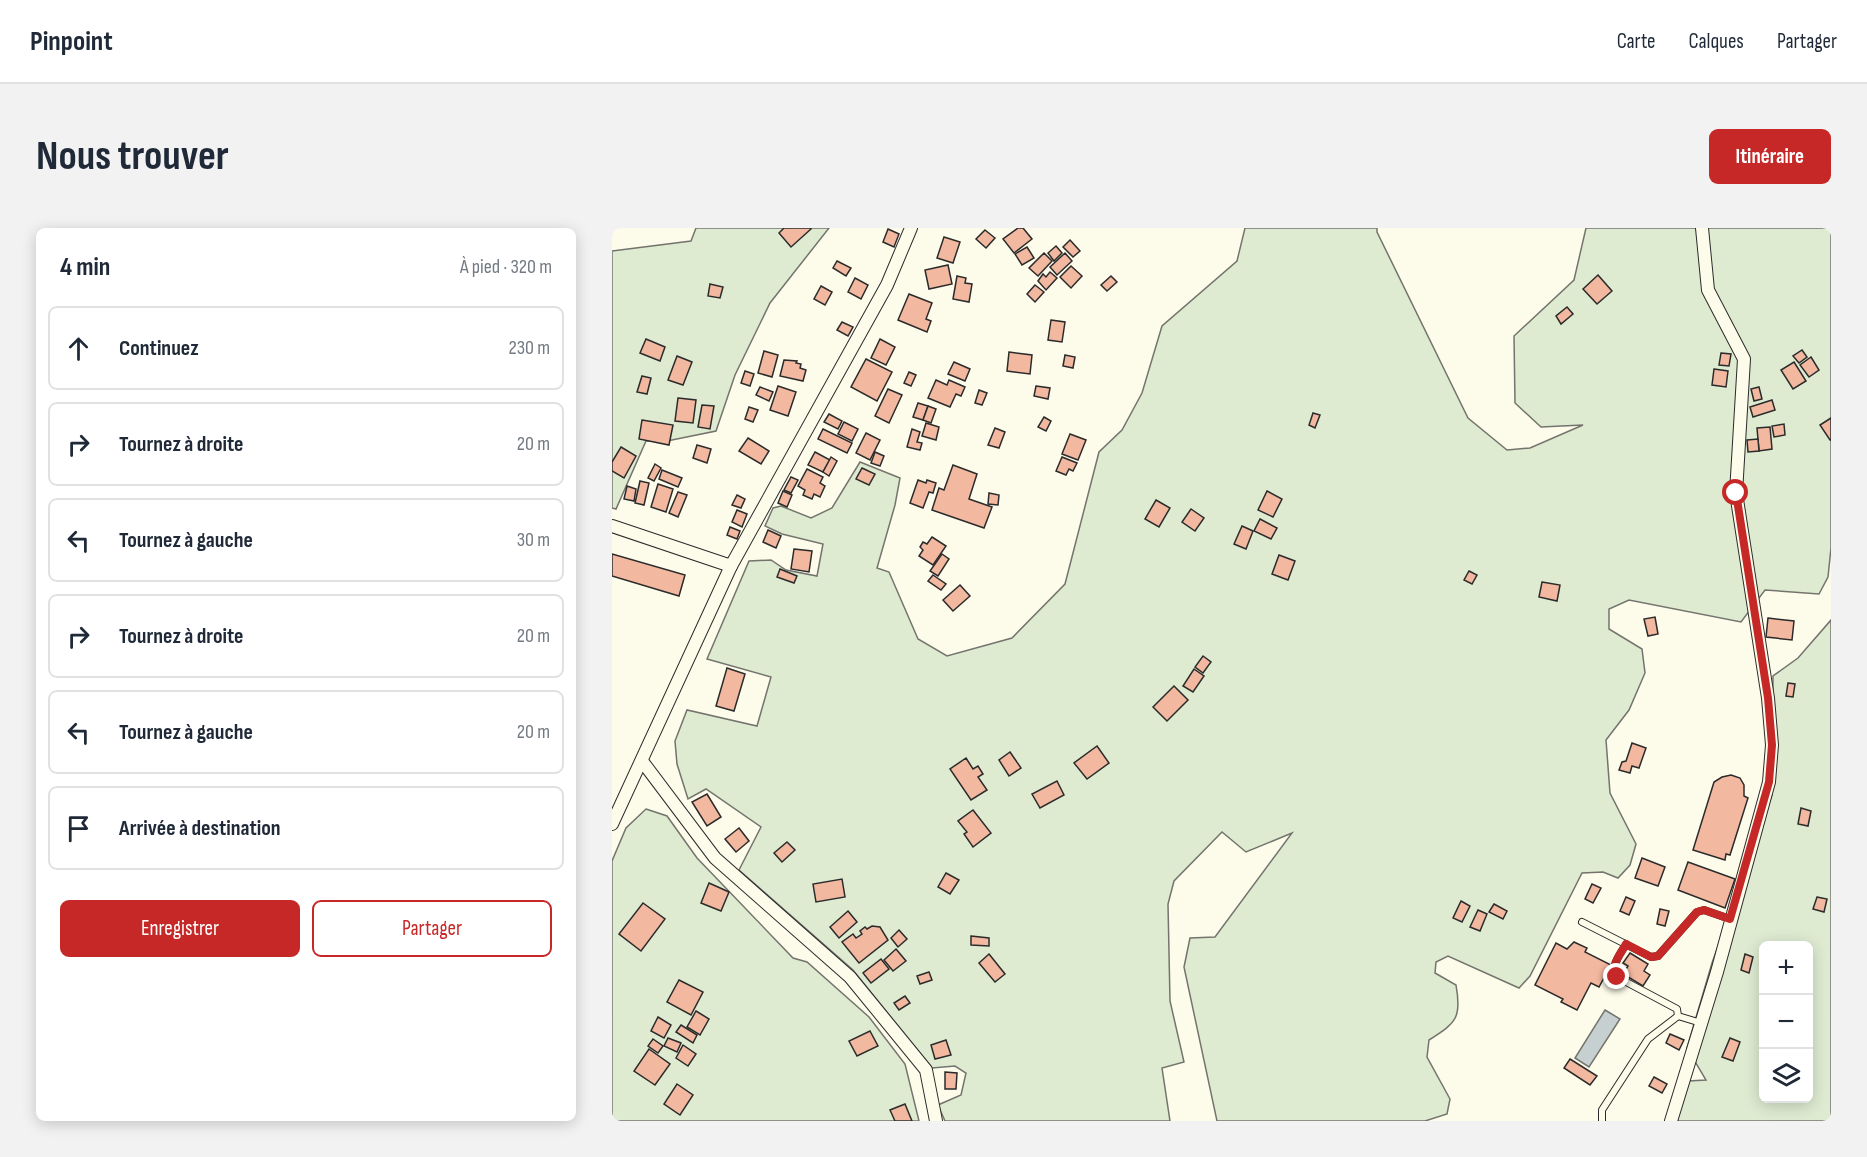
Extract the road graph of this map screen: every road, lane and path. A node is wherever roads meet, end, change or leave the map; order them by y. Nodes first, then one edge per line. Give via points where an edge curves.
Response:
1 (910, 228) edge
2 (1702, 228) edge
3 (612, 526) edge
4 (731, 566) junction
5 (642, 761) junction
6 (612, 824) edge
7 (1730, 919) junction
8 (1582, 922) dead end
9 (1626, 944) junction
10 (1678, 1016) junction
11 (1701, 1023) junction
12 (936, 1121) edge
13 (1602, 1121) edge
14 (1671, 1121) edge

1 - 4 street via 887,285
2 - 7 street via 1708,290 1744,359 1736,493 1772,745 1769,782
3 - 4 street
4 - 5 street
5 - 6 street
5 - 12 street via 715,858 850,977 926,1070
7 - 9 lane via 1704,910 1697,912 1658,956 1651,957
7 - 11 street
8 - 9 lane
9 - 10 lane via 1614,965 1617,977 1677,1009
10 - 11 lane
10 - 13 lane via 1648,1039 1602,1110
11 - 14 street

